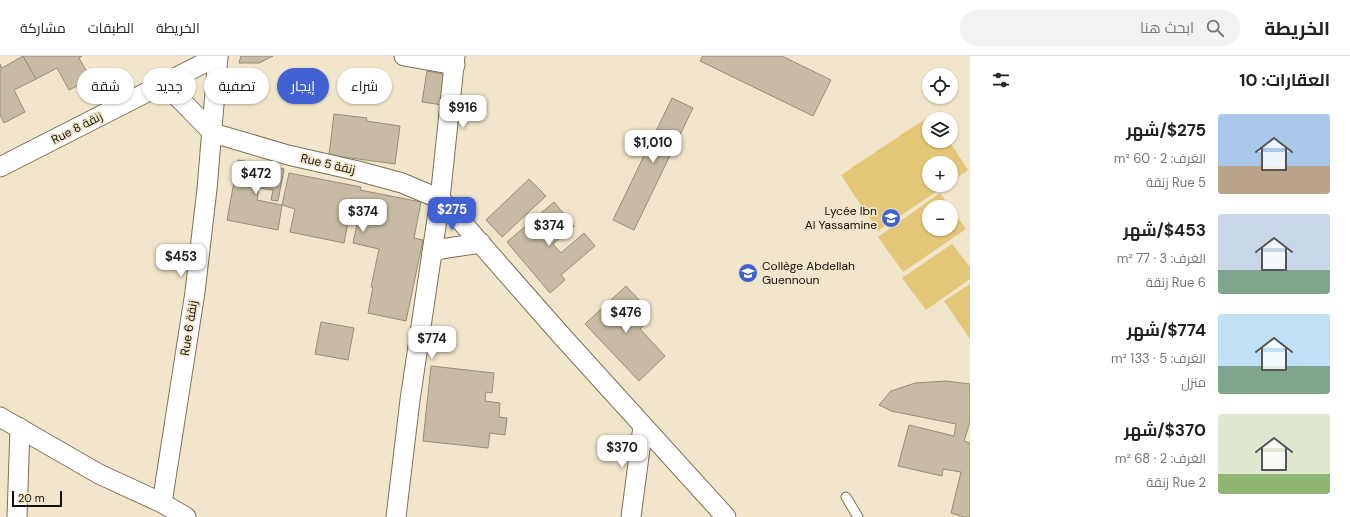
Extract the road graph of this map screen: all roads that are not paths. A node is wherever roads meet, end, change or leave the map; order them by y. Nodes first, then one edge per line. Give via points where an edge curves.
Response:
1 (218, 56) edge
2 (404, 56) edge
3 (455, 61) edge
4 (194, 68) edge
5 (142, 94) edge
6 (184, 104) edge
7 (213, 133) junction
8 (0, 167) edge
9 (440, 199) junction
10 (481, 243) junction
11 (432, 253) junction
12 (0, 417) edge
13 (643, 426) junction
14 (20, 428) junction
15 (846, 497) dead end
16 (162, 503) junction
17 (17, 517) edge
18 (186, 517) edge
19 (396, 517) edge
20 (631, 517) edge
21 (726, 517) edge
22 (858, 517) edge

1 - 4 street, Rue 8 زنقة
1 - 7 street, Rue 6 زنقة
2 - 3 street
3 - 9 street
5 - 8 street, Rue 8 زنقة
6 - 7 street, Rue 5 زنقة
7 - 9 street, Rue 5 زنقة via 288,155 402,183
7 - 16 street, Rue 6 زنقة via 195,292
9 - 10 street
9 - 11 street
10 - 11 street
10 - 13 street
11 - 19 street
12 - 14 street
13 - 20 street
13 - 21 street
14 - 16 street via 98,474
14 - 17 street
15 - 22 lane
16 - 18 street

